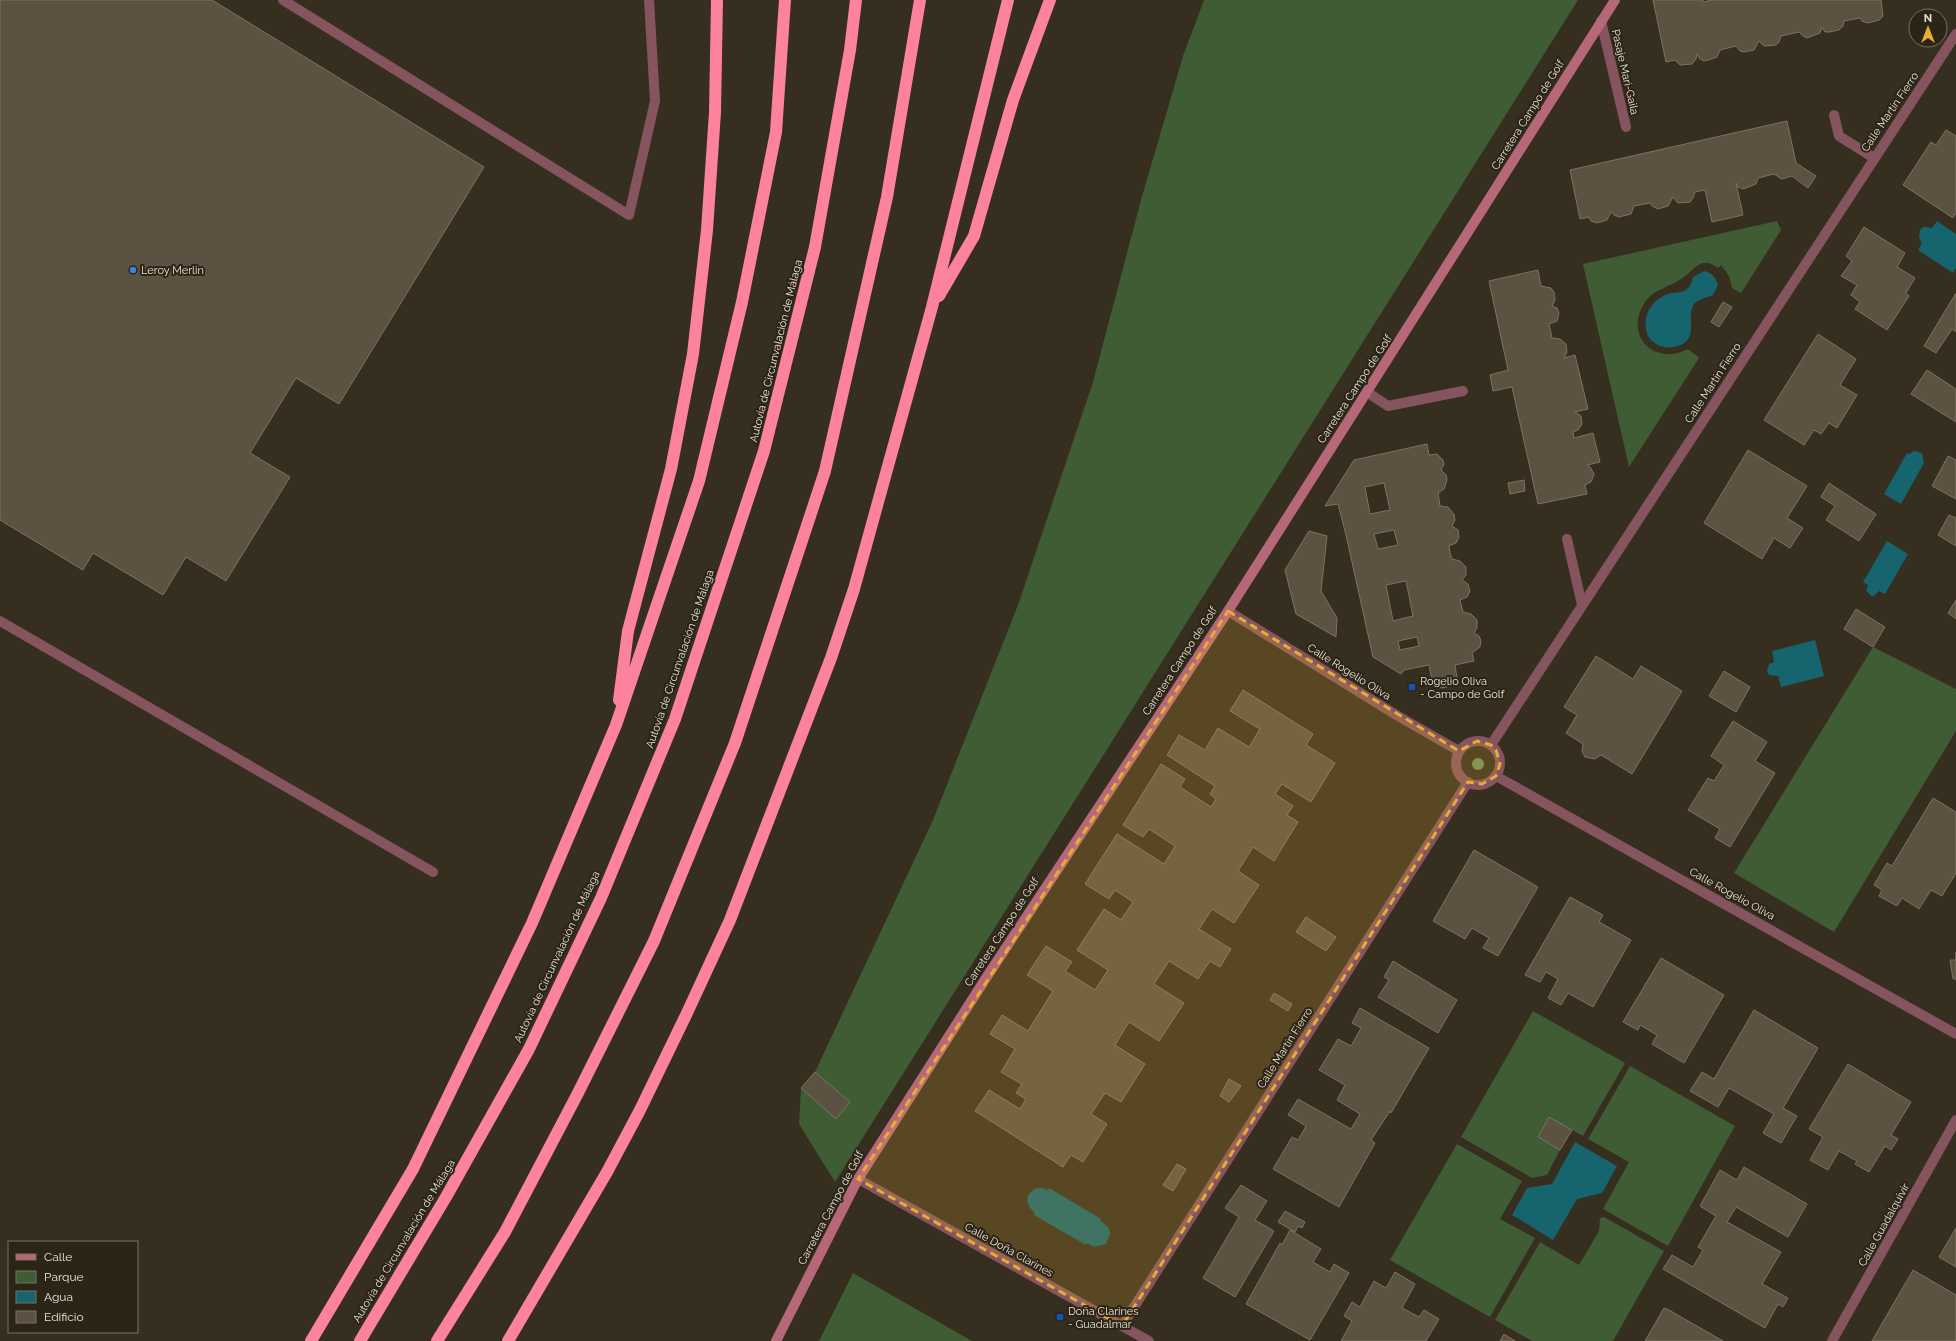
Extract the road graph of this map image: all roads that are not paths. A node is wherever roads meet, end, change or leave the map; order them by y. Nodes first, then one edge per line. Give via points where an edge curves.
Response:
1 (283, 0) edge
2 (649, 0) edge
3 (717, 0) edge
4 (785, 0) edge
5 (856, 0) edge
6 (920, 0) edge
7 (1008, 0) edge
8 (1050, 0) edge
9 (1615, 0) edge
10 (1601, 21) junction
11 (1956, 34) edge
12 (1834, 115) dead end
13 (1626, 127) dead end
14 (1874, 158) junction
15 (932, 307) junction
16 (1463, 391) dead end
17 (1367, 392) junction
18 (1567, 539) dead end
19 (1582, 605) junction
20 (1228, 611) junction
21 (0, 621) edge
22 (616, 724) junction
23 (1491, 745) junction
24 (1459, 751) junction
25 (1496, 776) junction
26 (1468, 782) junction
27 (433, 872) dead end
28 (1956, 1034) edge
29 (1956, 1120) edge
30 (858, 1179) junction
31 (1122, 1326) junction
32 (311, 1341) edge
33 (360, 1341) edge
34 (437, 1341) edge
35 (508, 1341) edge
36 (776, 1341) edge
37 (1149, 1341) edge
38 (1832, 1341) edge

1 - 2 street via 629,215 655,101
3 - 22 highway via 715,112 707,230 693,354 671,469 628,631
4 - 22 highway via 776,132 742,302 699,481
5 - 33 highway, Autovía de Circunvalación de Málaga via 850,50 815,247 764,451 675,719 601,898 529,1049 446,1197
6 - 34 highway via 887,197 824,471 735,743 654,941 585,1080 505,1232
7 - 15 highway
8 - 15 highway via 1013,100 974,236
9 - 10 street, Carretera Campo de Golf
10 - 13 street, Pasaje Mari-Gaila
10 - 17 street, Carretera Campo de Golf
11 - 14 street, Calle Martín Fierro
12 - 14 street via 1838,136
14 - 19 street, Calle Martín Fierro
15 - 35 highway via 850,603 730,920 640,1110 607,1172
16 - 17 street via 1388,406
17 - 20 street, Carretera Campo de Golf
18 - 19 street
19 - 23 street, Calle Martín Fierro
20 - 24 street, Calle Rogelio Oliva
20 - 30 street, Carretera Campo de Golf via 984,981
21 - 27 street
22 - 32 highway via 532,923 413,1169
23 - 24 street via 1477,741
23 - 25 street via 1499,757 1500,764
24 - 26 street via 1456,765 1462,778
25 - 26 street via 1482,784
25 - 28 street, Calle Rogelio Oliva
26 - 31 street, Calle Martín Fierro
29 - 38 street, Calle Guadalquivir
30 - 31 street, Calle Doña Clarines
30 - 36 street, Carretera Campo de Golf
31 - 37 street, Calle Doña Clarines

